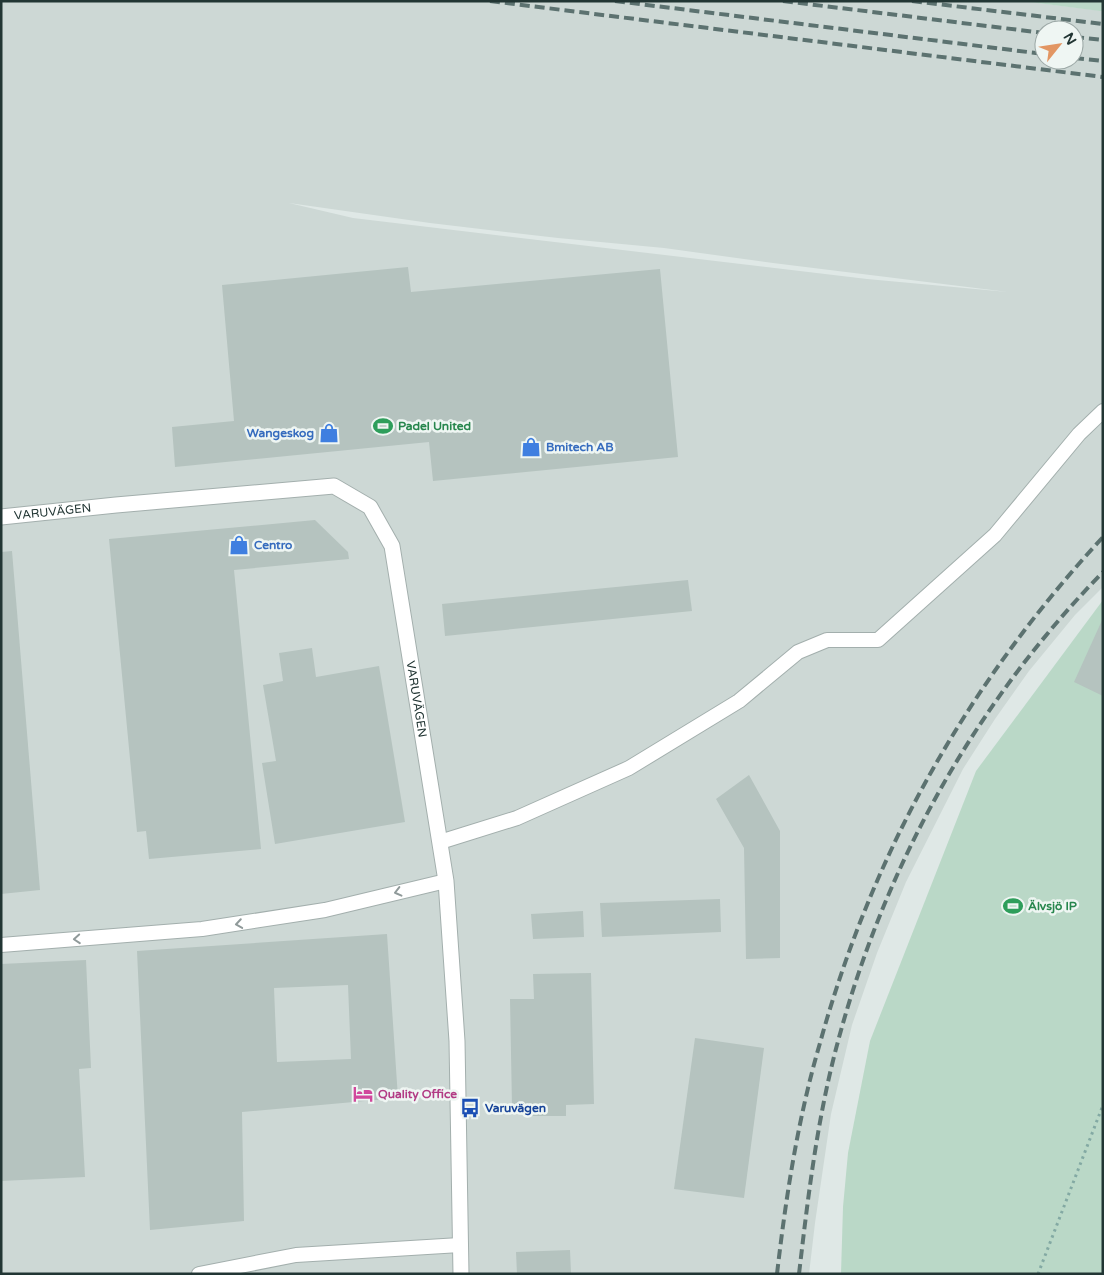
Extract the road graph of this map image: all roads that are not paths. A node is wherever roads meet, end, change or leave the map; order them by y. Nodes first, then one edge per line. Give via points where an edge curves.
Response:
1 (1103, 411) edge
2 (1, 517) edge
3 (440, 842) junction
4 (446, 881) junction
5 (1, 945) edge
6 (460, 1245) junction
7 (200, 1274) edge
8 (461, 1274) edge

1 - 3 lane via 1079,434 995,535 878,640 827,640 798,652 739,702 628,768 517,818
2 - 3 street, VARUVÄGEN via 334,486 370,507 392,546
3 - 4 street, VARUVÄGEN
4 -> 5 lane via 325,910 202,930
4 - 6 street, VARUVÄGEN via 457,1041
6 - 7 lane via 296,1255
6 - 8 street, VARUVÄGEN

